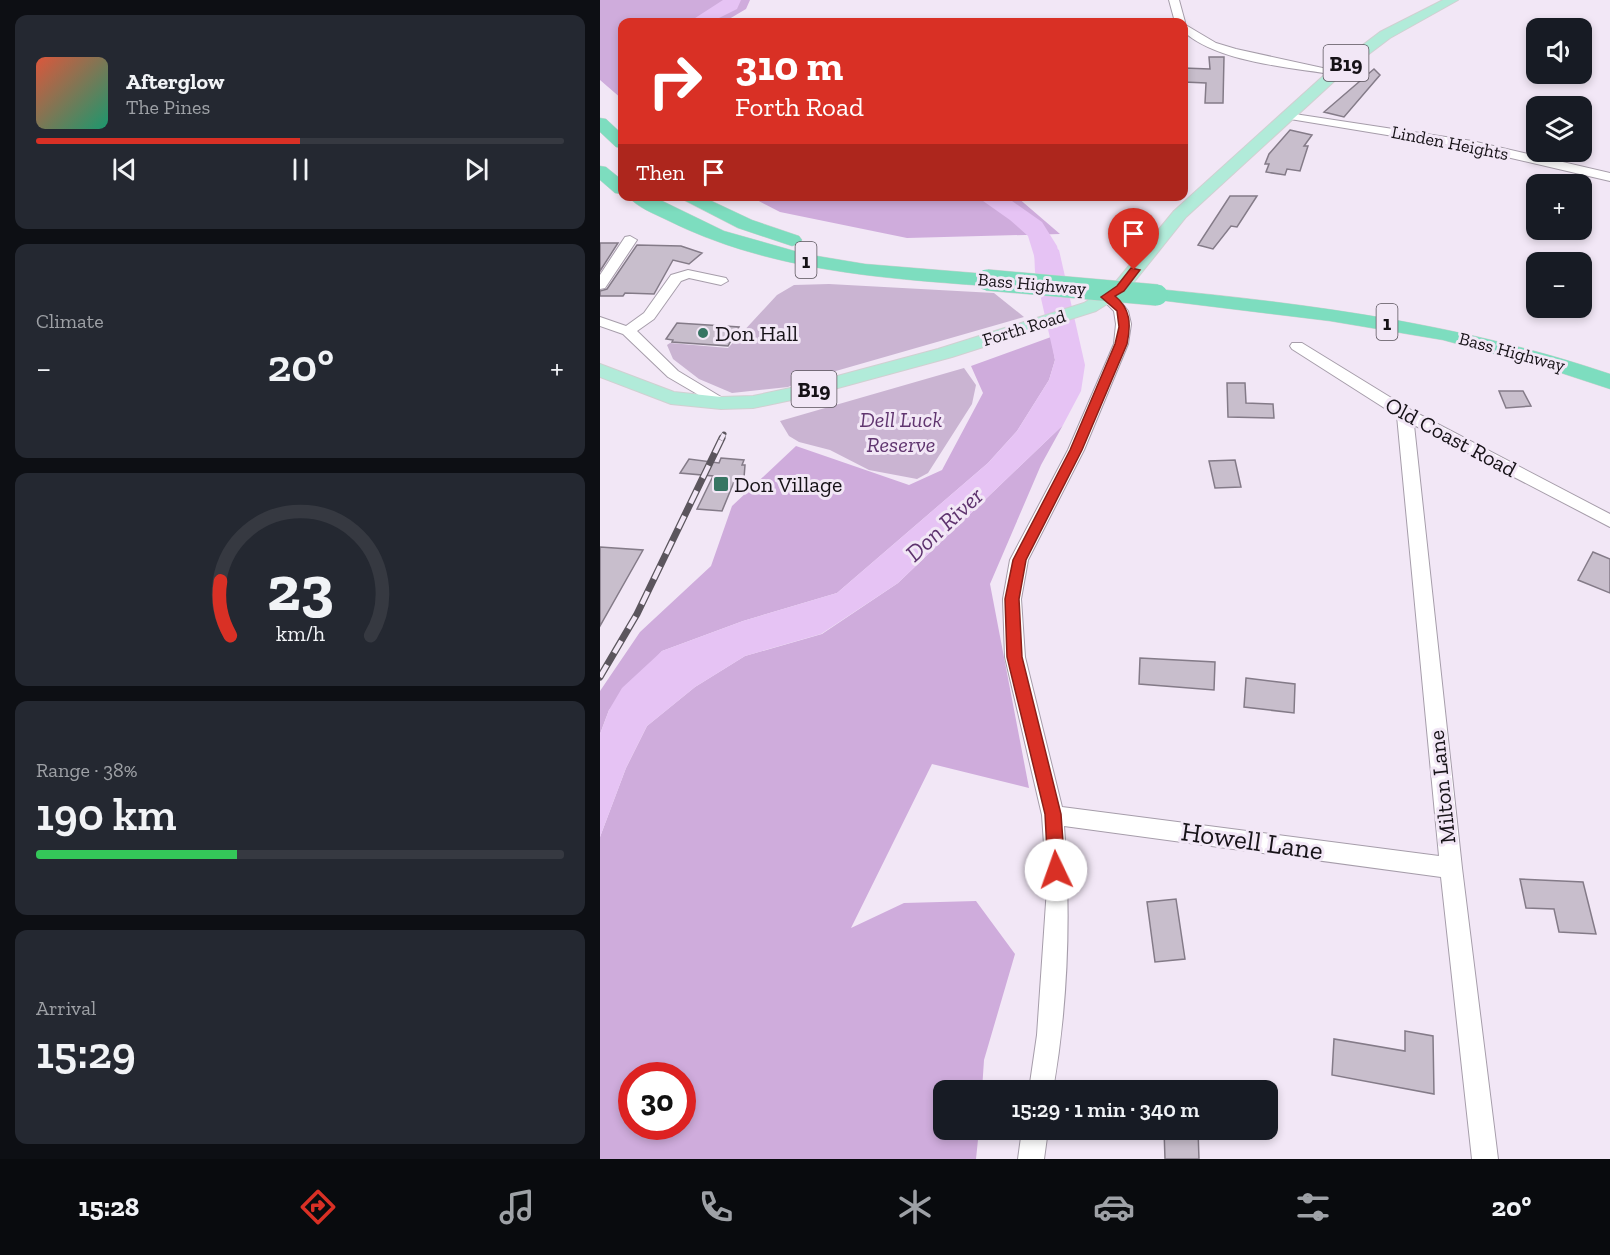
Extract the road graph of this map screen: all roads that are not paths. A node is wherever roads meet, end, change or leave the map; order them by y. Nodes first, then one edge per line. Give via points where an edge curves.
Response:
1 (1174, 0) edge
2 (1452, 0) edge
3 (1179, 18) edge
4 (1188, 33) edge
5 (1336, 72) junction
6 (1288, 116) junction
7 (600, 123) edge
8 (600, 138) edge
9 (618, 139) edge
10 (618, 151) edge
11 (600, 171) edge
12 (1610, 177) edge
13 (618, 186) edge
14 (646, 201) edge
15 (695, 201) edge
16 (630, 240) dead end
17 (989, 275) junction
18 (722, 281) dead end
19 (600, 285) edge
20 (1158, 290) junction
21 (1098, 302) junction
22 (600, 321) edge
23 (628, 331) junction
24 (1297, 346) dead end
25 (1610, 364) edge
26 (600, 370) edge
27 (1610, 382) edge
28 (721, 403) junction
29 (1404, 414) junction
30 (1610, 521) edge
31 (1053, 814) junction
32 (1451, 868) junction
33 (1042, 1080) edge
34 (1034, 1140) edge
35 (1031, 1159) edge
36 (1485, 1159) edge

1 - 3 street
2 - 5 main road, Forth Road / B19 via 1385,35
4 - 5 street via 1221,48
5 - 6 main road, Forth Road / B19
6 - 12 street, Linden Heights via 1472,145
6 - 21 main road, Forth Road / B19 via 1180,214 1120,288
7 - 9 highway
8 - 10 highway
11 - 13 highway
14 - 17 highway, Bass Highway / 1 via 710,232 789,256 867,269
15 - 17 highway, Bass Highway / 1 via 745,224 815,246
16 - 19 street
17 - 20 highway, Bass Highway / 1, bridge
18 - 23 street via 688,274 676,278 649,316
20 - 25 highway, Bass Highway / 1 via 1292,295 1386,307 1518,336
20 - 27 highway, Bass Highway / 1 via 1416,327 1534,357
21 - 28 main road, Forth Road / B19 via 1028,329 801,392 759,401
21 - 31 street via 1113,300 1122,311 1125,327 1121,344 1076,450 1020,560 1012,599 1015,657
22 - 23 street
23 - 28 street via 673,374
24 - 29 street, Old Coast Road
26 - 28 main road, Forth Road / B19 via 671,398
29 - 30 street, Old Coast Road
29 - 32 street, Milton Lane
31 - 32 street, Howell Lane
31 - 33 street via 1058,888
32 - 36 street, Milton Lane
34 - 35 street

